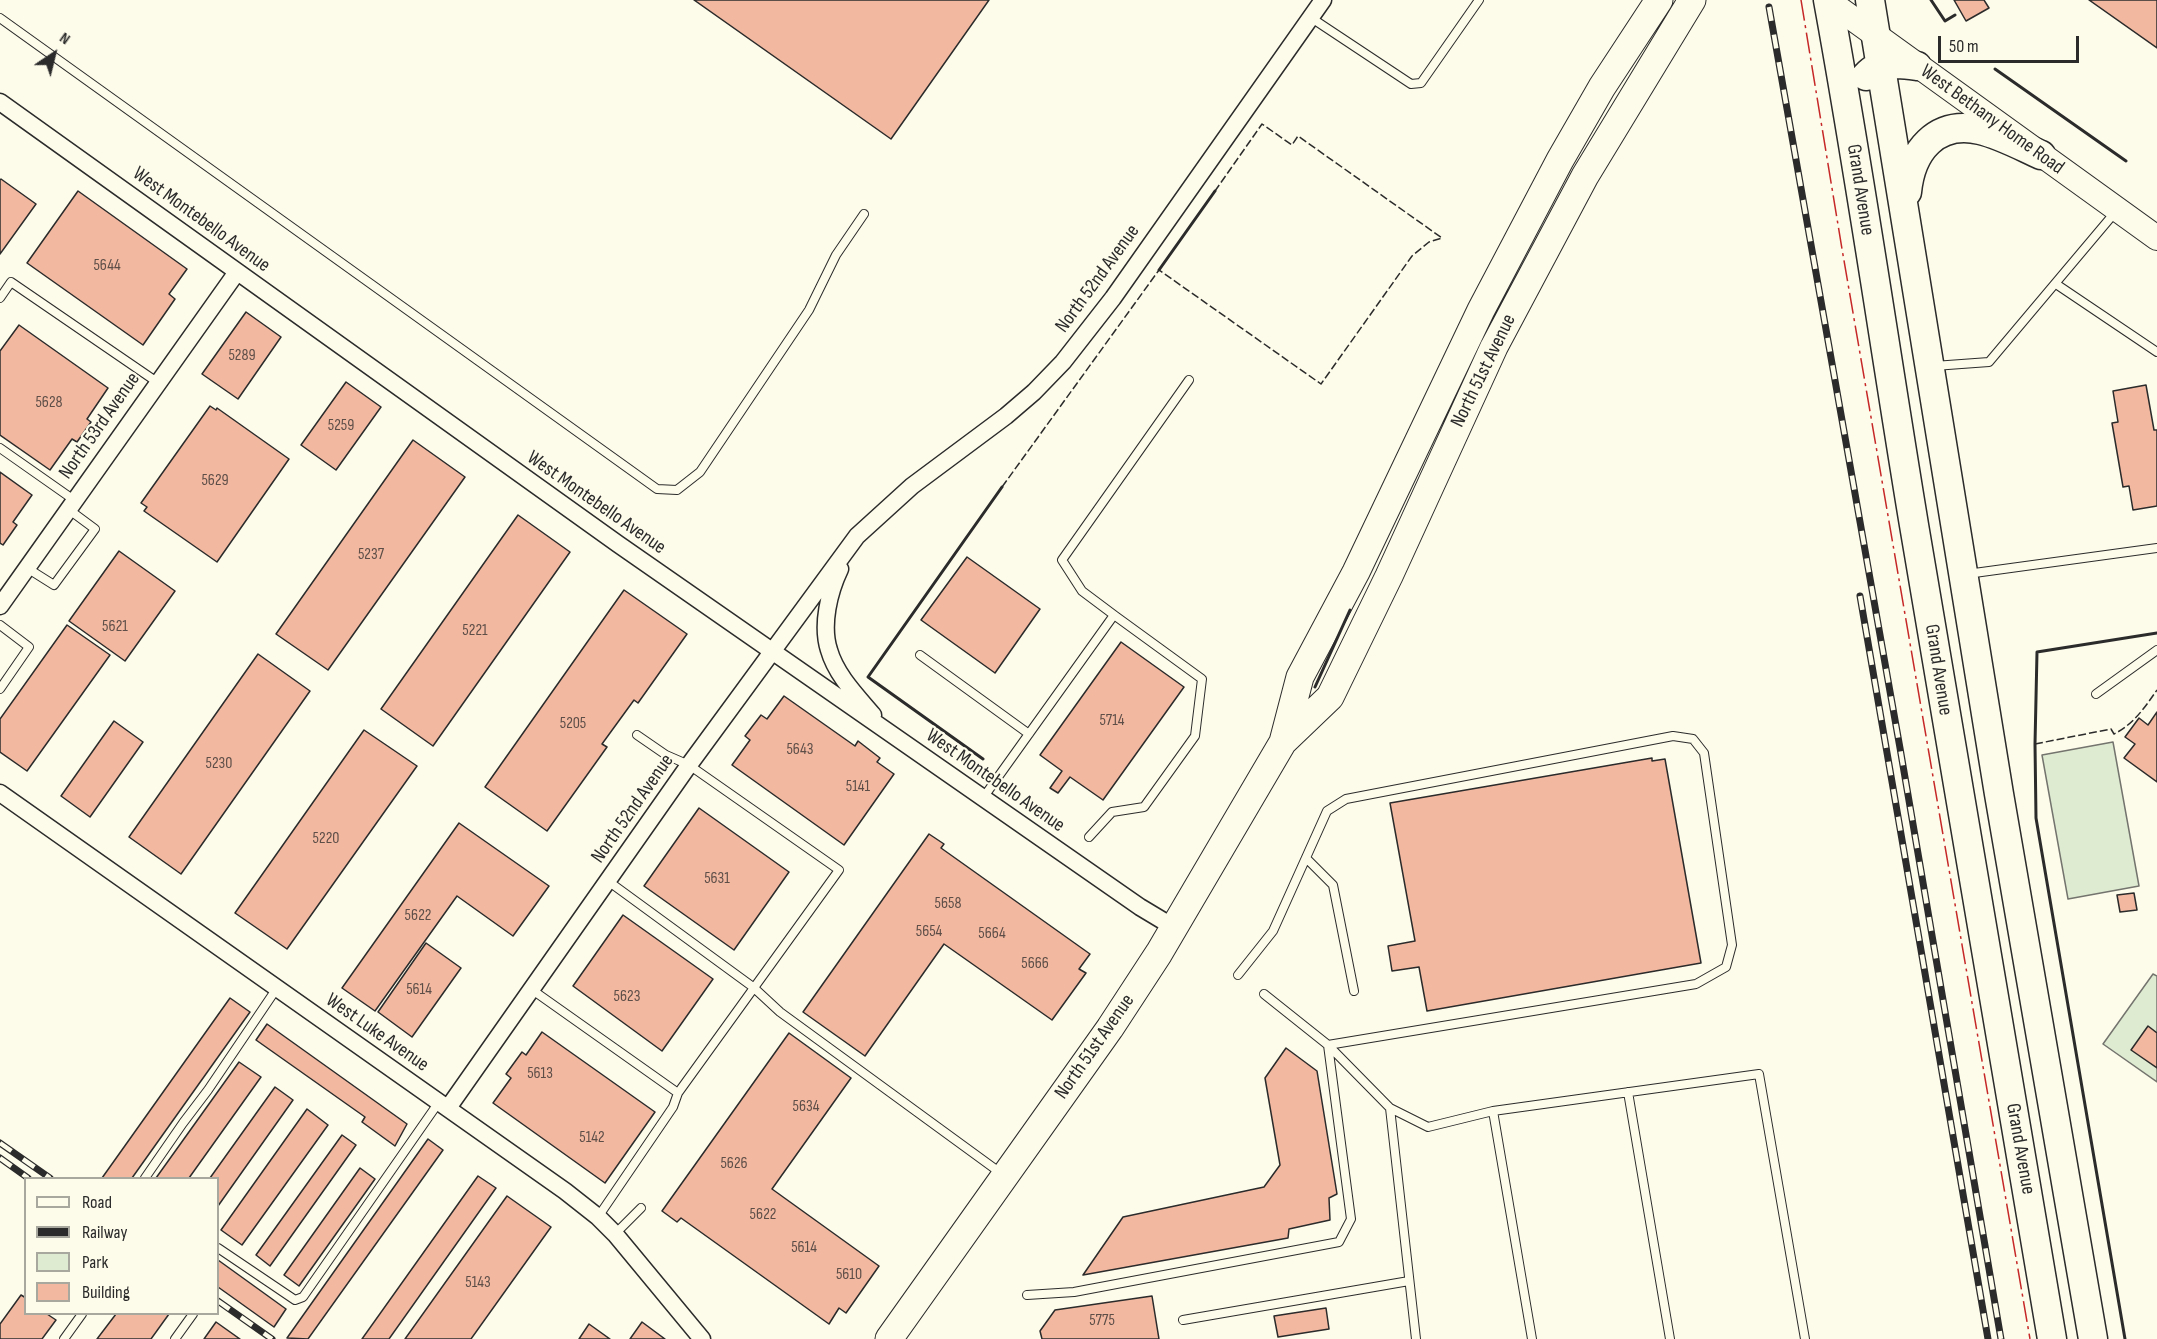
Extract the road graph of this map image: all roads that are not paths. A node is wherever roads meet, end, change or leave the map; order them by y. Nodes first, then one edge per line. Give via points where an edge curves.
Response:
1 (1323, 0) edge
2 (1479, 0) edge
3 (1659, 0) edge
4 (1829, 0) edge
5 (1870, 0) edge
6 (1691, 1) edge
7 (1310, 17) junction
8 (0, 18) edge
9 (1877, 36) junction
10 (1880, 66) junction
11 (1917, 66) junction
12 (0, 102) edge
13 (1848, 108) junction
14 (2041, 155) junction
15 (2117, 210) junction
16 (1905, 212) junction
17 (864, 214) dead end
18 (2157, 238) edge
19 (237, 272) junction
20 (2056, 284) junction
21 (0, 298) edge
22 (2157, 352) edge
23 (1930, 367) junction
24 (1189, 380) dead end
25 (157, 382) junction
26 (0, 448) edge
27 (71, 505) junction
28 (856, 536) junction
29 (2157, 548) edge
30 (27, 568) junction
31 (1964, 575) junction
32 (0, 606) edge
33 (1114, 615) junction
34 (0, 625) edge
35 (2157, 650) edge
36 (772, 653) junction
37 (920, 655) dead end
38 (0, 689) edge
39 (2096, 694) dead end
40 (884, 728) junction
41 (1029, 734) junction
42 (637, 735) dead end
43 (1283, 742) junction
44 (690, 765) junction
45 (0, 793) edge
46 (983, 798) junction
47 (1089, 837) dead end
48 (1306, 858) junction
49 (608, 881) junction
50 (1175, 928) junction
51 (1238, 975) dead end
52 (753, 987) junction
53 (277, 988) junction
54 (531, 989) junction
55 (1354, 992) dead end
56 (1264, 994) dead end
57 (1328, 1045) junction
58 (1628, 1092) junction
59 (678, 1093) junction
60 (443, 1105) junction
61 (1390, 1108) junction
62 (1493, 1111) junction
63 (1004, 1175) junction
64 (146, 1177) edge
65 (641, 1208) dead end
66 (598, 1217) junction
67 (615, 1234) junction
68 (219, 1249) edge
69 (1409, 1281) junction
70 (1027, 1295) dead end
71 (81, 1315) edge
72 (192, 1315) edge
73 (1183, 1320) dead end
74 (64, 1339) edge
75 (175, 1339) edge
76 (702, 1339) edge
77 (889, 1339) edge
78 (1413, 1339) edge
79 (1532, 1339) edge
80 (1670, 1339) edge
81 (1805, 1339) edge
82 (2052, 1339) edge
83 (2093, 1339) edge

1 - 7 street, North 52nd Avenue
2 - 7 lane via 1421,83 1411,84
3 - 43 main road, North 51st Avenue via 1560,160 1481,310 1356,572 1300,677
4 - 9 main road, West Bethany Home Road
4 - 13 highway, Grand Avenue
5 - 9 highway, Grand Avenue
6 - 43 main road, North 51st Avenue via 1585,176 1504,328 1330,697
7 - 28 street, North 52nd Avenue via 1113,298 1063,362 1006,416 912,486
8 - 17 lane via 657,489 677,490 700,472 810,310 836,255
9 - 10 highway, Grand Avenue
9 - 11 main road, West Bethany Home Road
10 - 11 highway
10 - 13 highway via 1863,80
10 - 16 highway, Grand Avenue
11 - 14 main road, West Bethany Home Road
12 - 19 street, West Montebello Avenue
13 - 82 highway, Grand Avenue via 1940,684
14 - 15 main road, West Bethany Home Road
14 - 16 highway via 1980,130 1940,133 1923,146 1911,166
15 - 18 main road, West Bethany Home Road
15 - 20 lane
16 - 23 highway, Grand Avenue
19 - 25 street, North 53rd Avenue
19 - 36 street, West Montebello Avenue
20 - 22 lane
20 - 23 lane via 1989,362
21 - 25 lane via 11,282
23 - 31 highway, Grand Avenue
24 - 33 lane via 1062,560 1082,591
25 - 27 street, North 53rd Avenue
26 - 27 lane
27 - 30 street, North 53rd Avenue
27 - 30 lane via 95,529 54,585
28 - 36 street, North 52nd Avenue
28 - 40 street, North 52nd Avenue via 832,586 826,618 828,649 849,686
29 - 31 lane
30 - 32 street, North 53rd Avenue
31 - 83 highway, Grand Avenue
33 - 41 lane
33 - 47 lane via 1202,679 1195,736 1144,807 1112,812
34 - 38 lane via 29,647
35 - 39 lane
36 - 40 street, West Montebello Avenue
36 - 44 street, North 52nd Avenue
37 - 41 lane
40 - 46 street, West Montebello Avenue
41 - 46 lane
42 - 44 lane via 666,755
43 - 50 main road, North 51st Avenue
44 - 49 street, North 52nd Avenue
44 - 52 lane via 838,870
45 - 53 street, West Luke Avenue
46 - 50 street, West Montebello Avenue
48 - 51 lane via 1273,931
48 - 55 lane via 1333,885
48 - 57 lane via 1327,811 1346,799 1673,736 1693,739 1704,753 1732,945 1726,967 1696,984
49 - 52 lane
49 - 54 street, North 52nd Avenue
50 - 63 main road, North 51st Avenue via 1110,1028
52 - 59 lane
52 - 63 lane via 780,1012
53 - 60 street, West Luke Avenue
53 - 64 lane
54 - 59 lane
54 - 60 street, North 52nd Avenue
56 - 57 lane
57 - 61 lane
57 - 70 lane via 1351,1219 1339,1242 1074,1292
58 - 62 lane
58 - 80 lane
58 - 81 lane via 1759,1074
59 - 66 lane via 673,1107
60 - 66 street, West Luke Avenue
60 - 68 lane via 303,1297 296,1300
61 - 62 lane via 1428,1126
61 - 69 lane
62 - 79 lane
63 - 77 main road, North 51st Avenue
65 - 67 lane
66 - 67 street, West Luke Avenue
67 - 76 street, West Luke Avenue
69 - 73 lane
69 - 78 lane
71 - 74 lane
72 - 75 lane

